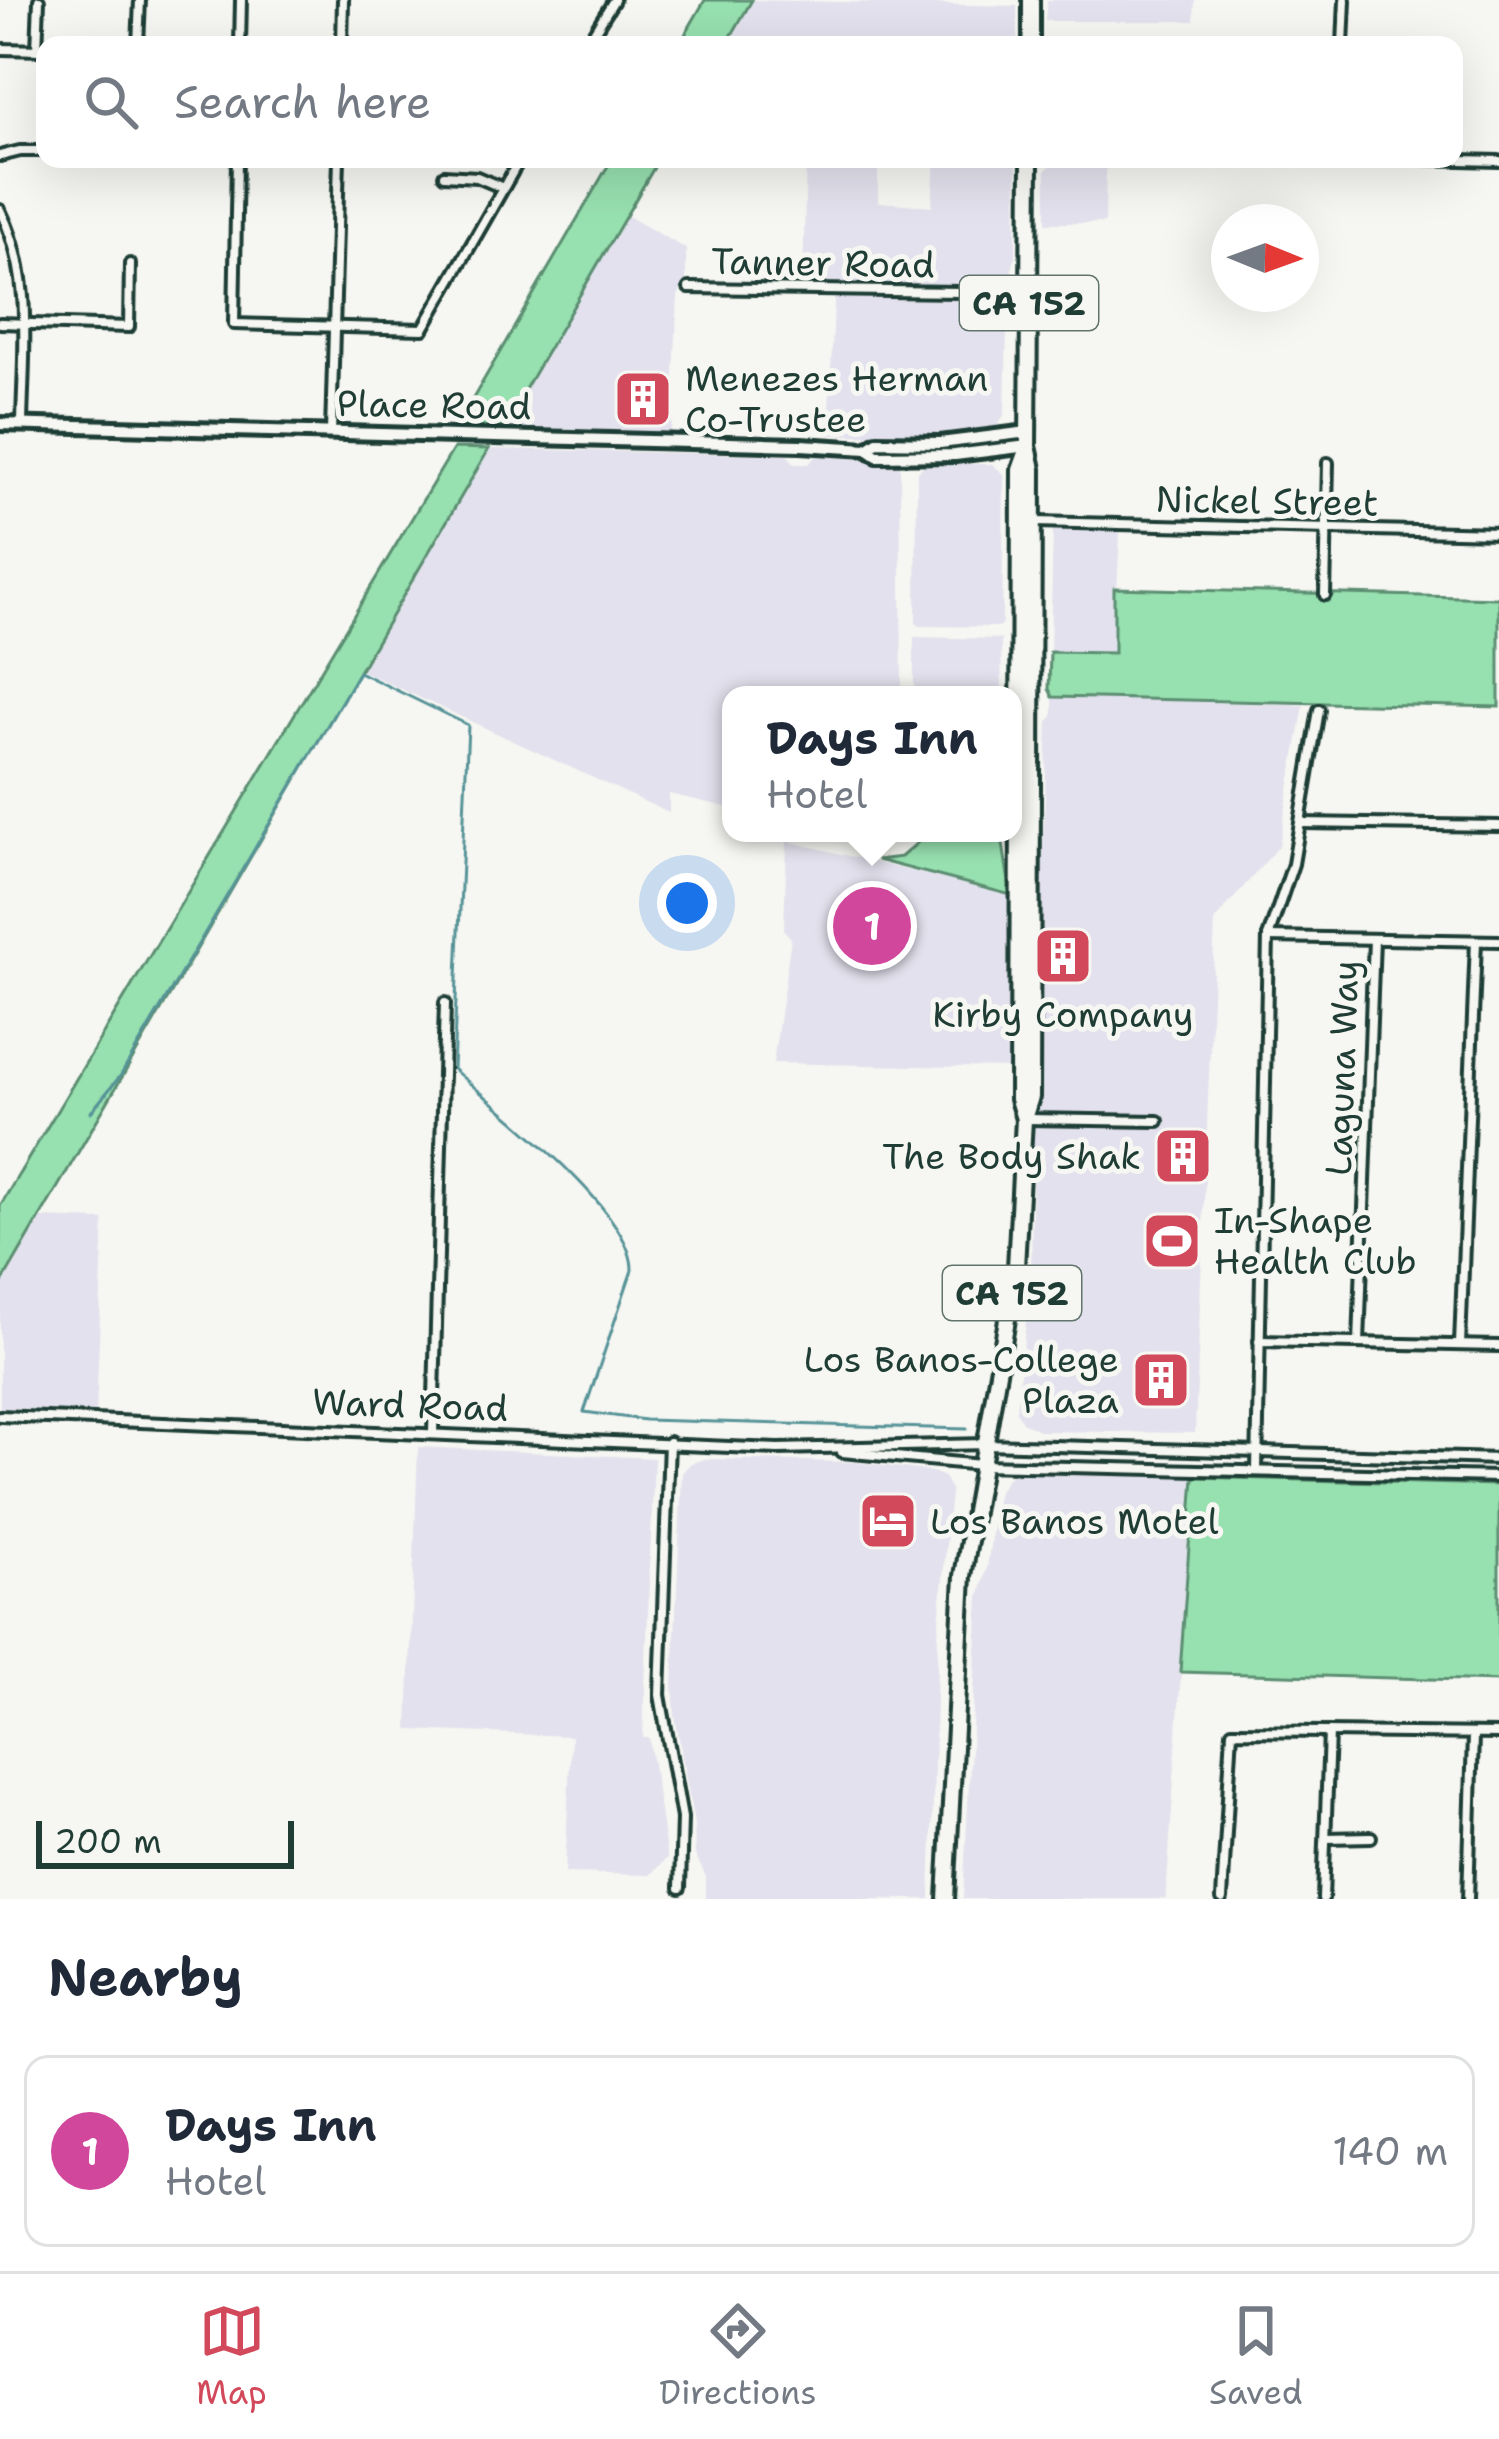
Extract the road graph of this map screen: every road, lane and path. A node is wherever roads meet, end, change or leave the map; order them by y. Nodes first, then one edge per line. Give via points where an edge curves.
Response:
1 (39, 0) edge
2 (140, 0) edge
3 (241, 0) edge
4 (344, 0) edge
5 (614, 0) edge
6 (1031, 0) edge
7 (1345, 0) edge
8 (40, 36) edge
9 (138, 36) edge
10 (240, 36) edge
11 (342, 36) edge
12 (592, 36) edge
13 (1031, 36) edge
14 (1343, 36) edge
15 (0, 50) edge
16 (36, 50) edge
17 (36, 151) edge
18 (0, 156) edge
19 (1463, 160) edge
20 (1499, 161) edge
21 (237, 168) edge
22 (339, 168) edge
23 (515, 168) edge
24 (1030, 168) edge
25 (444, 175) dead end
26 (503, 188) junction
27 (0, 210) edge
28 (130, 264) dead end
29 (688, 288) dead end
30 (1029, 293) junction
31 (0, 323) edge
32 (24, 323) junction
33 (334, 329) junction
34 (0, 424) edge
35 (22, 425) junction
36 (331, 433) junction
37 (1028, 439) junction
38 (1328, 463) dead end
39 (1033, 522) junction
40 (1327, 529) junction
41 (1499, 533) edge
42 (1325, 595) dead end
43 (1019, 686) edge
44 (1319, 710) dead end
45 (1301, 823) junction
46 (1499, 826) edge
47 (1018, 842) edge
48 (1268, 937) junction
49 (1374, 939) junction
50 (1499, 940) edge
51 (1476, 941) junction
52 (446, 1003) dead end
53 (1024, 1119) junction
54 (1158, 1121) dead end
55 (1259, 1341) junction
56 (1359, 1343) junction
57 (1460, 1345) junction
58 (1499, 1346) edge
59 (0, 1416) edge
60 (433, 1433) junction
61 (669, 1442) junction
62 (985, 1444) junction
63 (817, 1449) junction
64 (1257, 1451) junction
65 (1499, 1460) edge
66 (981, 1465) junction
67 (1257, 1470) junction
68 (1499, 1477) edge
69 (1329, 1732) junction
70 (1499, 1734) edge
71 (1473, 1736) junction
72 (1371, 1837) dead end
73 (1327, 1838) junction
74 (680, 1888) dead end
75 (946, 1899) edge
76 (1222, 1899) edge
77 (1323, 1899) edge
78 (1468, 1899) edge

1 - 8 street
2 - 9 street
3 - 10 street
4 - 11 street
5 - 12 street
6 - 13 highway
7 - 14 street
15 - 16 street
17 - 18 street
19 - 20 street
21 - 33 street via 234,324
22 - 33 street
23 - 26 street
24 - 30 highway, CA 152
25 - 26 street
26 - 33 street via 423,329
27 - 32 street via 20,263
28 - 32 street via 129,327
29 - 30 street, Tanner Road
30 - 37 highway, CA 152
31 - 32 street
32 - 35 street
33 - 36 street
34 - 35 street, Place Road
35 - 36 street, Place Road
36 - 37 street, Place Road via 867,449 877,456 955,455
37 - 39 highway, CA 152
37 - 43 highway, CA 152 via 1020,470
38 - 40 street
39 - 40 street, Nickel Street
39 - 53 highway, CA 152 via 1031,1097
40 - 41 street, Nickel Street
40 - 42 street
44 - 45 street
45 - 46 street
45 - 48 street
47 - 53 highway, CA 152
48 - 49 street
48 - 55 street
49 - 51 street
49 - 56 street, Laguna Way
50 - 51 street
51 - 57 street
52 - 60 street
53 - 54 street
53 - 62 highway, CA 152 via 1016,1267
55 - 56 street
55 - 64 street
56 - 57 street
57 - 58 street
59 - 60 street, Ward Road
60 - 61 street, Ward Road
61 - 63 street, Ward Road
61 - 74 street via 660,1695 683,1836
62 - 63 street, Ward Road
62 - 64 street, Ward Road
62 - 66 highway, CA 152
63 - 66 street, Ward Road
64 - 65 street, Ward Road
64 - 67 street
66 - 67 street, Ward Road
66 - 75 highway, CA 152 via 958,1640
67 - 68 street, Ward Road
69 - 71 street
69 - 73 street
69 - 76 street via 1232,1731
70 - 71 street
71 - 78 street
72 - 73 street
73 - 77 street

